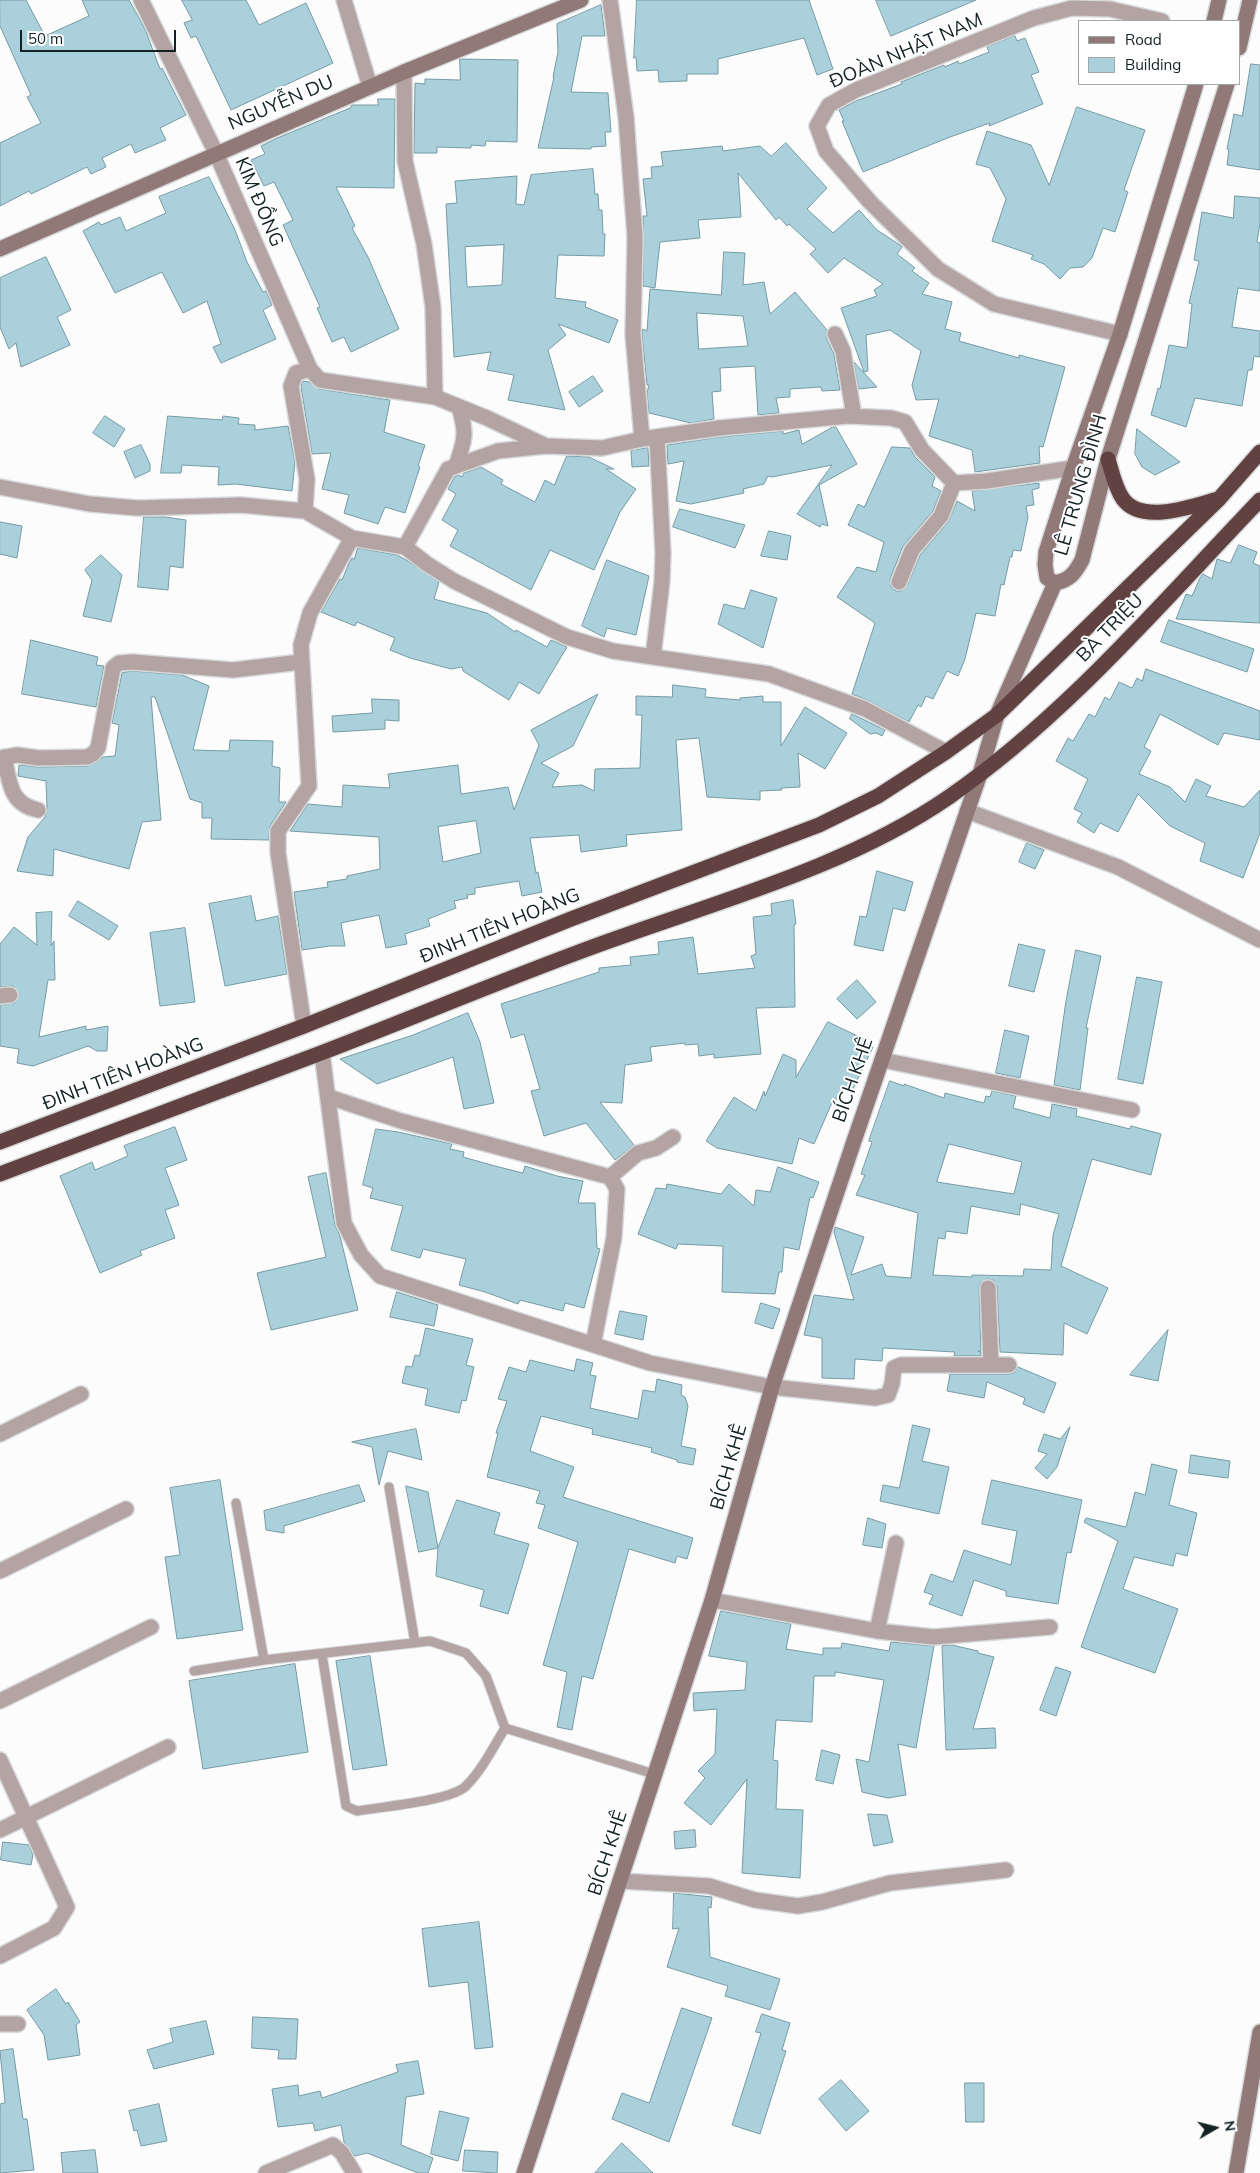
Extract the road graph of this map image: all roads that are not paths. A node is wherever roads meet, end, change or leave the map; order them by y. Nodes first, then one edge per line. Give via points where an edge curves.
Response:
1 (141, 0) edge
2 (344, 0) edge
3 (581, 0) edge
4 (610, 0) edge
5 (1219, 0) edge
6 (1250, 0) edge
7 (1158, 20) edge
8 (1214, 20) edge
9 (1240, 40) edge
10 (404, 72) junction
11 (1196, 85) edge
12 (1227, 85) edge
13 (370, 87) junction
14 (216, 153) junction
15 (0, 250) edge
16 (835, 334) dead end
17 (1120, 334) junction
18 (310, 369) junction
19 (435, 397) junction
20 (459, 407) junction
21 (854, 416) junction
22 (649, 438) junction
23 (546, 446) junction
24 (1260, 452) edge
25 (1108, 459) junction
26 (456, 466) junction
27 (1073, 468) junction
28 (954, 483) junction
29 (0, 487) edge
30 (1219, 499) junction
31 (1260, 500) edge
32 (304, 512) junction
33 (352, 538) junction
34 (405, 547) junction
35 (899, 582) dead end
36 (1055, 583) junction
37 (653, 657) junction
38 (301, 662) junction
39 (997, 715) junction
40 (946, 752) junction
41 (2, 758) edge
42 (980, 774) junction
43 (38, 810) dead end
44 (968, 811) junction
45 (1260, 940) edge
46 (304, 1026) junction
47 (322, 1053) junction
48 (882, 1060) junction
49 (329, 1097) junction
50 (1132, 1110) dead end
51 (673, 1137) dead end
52 (0, 1142) edge
53 (0, 1174) edge
54 (610, 1177) junction
55 (988, 1288) dead end
56 (593, 1345) junction
57 (991, 1365) junction
58 (1009, 1365) dead end
59 (772, 1387) junction
60 (82, 1394) dead end
61 (0, 1434) edge
62 (389, 1487) dead end
63 (236, 1503) dead end
64 (126, 1509) dead end
65 (896, 1543) dead end
66 (0, 1571) edge
67 (712, 1600) junction
68 (1050, 1627) dead end
69 (151, 1628) dead end
70 (877, 1630) junction
71 (415, 1643) junction
72 (322, 1654) junction
73 (264, 1660) junction
74 (194, 1671) dead end
75 (0, 1701) edge
76 (505, 1728) junction
77 (168, 1747) dead end
78 (0, 1760) edge
79 (654, 1774) junction
80 (26, 1818) junction
81 (0, 1830) edge
82 (1006, 1870) dead end
83 (620, 1881) junction
84 (0, 1956) edge
85 (0, 2024) edge
86 (18, 2024) dead end
87 (1260, 2032) edge
88 (266, 2173) edge
89 (354, 2173) edge
90 (524, 2173) edge
91 (1236, 2173) edge

1 - 14 street, KIM ĐỒNG
2 - 13 street
3 - 10 main road, NGUYỄN DU
4 - 22 street via 626,117 633,218 633,335
5 - 8 main road
6 - 9 main road
7 - 17 street, ĐOÀN NHẬT NAM via 1110,9 1072,8 1034,18 856,90 829,105 817,126 826,151 870,202 945,274 994,304
10 - 13 main road, NGUYỄN DU
10 - 19 street via 405,161 424,244 433,307
11 - 17 main road, LÊ TRUNG ĐÌNH
12 - 25 main road, LÊ TRUNG ĐÌNH
13 - 14 main road, NGUYỄN DU
14 - 15 main road, NGUYỄN DU
14 - 18 street, KIM ĐỒNG
16 - 21 street via 842,351
17 - 27 main road, LÊ TRUNG ĐÌNH
18 - 19 street via 320,380
18 - 32 street via 296,373 292,386 307,479
19 - 20 street
20 - 23 street
20 - 26 street via 465,440
21 - 22 street
21 - 28 street via 904,422 922,450
22 - 23 street via 602,448
22 - 37 street via 663,553
23 - 26 street via 498,451
24 - 30 highway, BÀ TRIỆU
25 - 30 highway via 1122,498 1131,507 1172,512
25 - 36 main road, LÊ TRUNG ĐÌNH via 1082,560 1066,581
26 - 34 street via 448,469
27 - 28 street
27 - 36 main road, LÊ TRUNG ĐÌNH via 1046,552 1047,578
28 - 35 street via 941,516 912,550
29 - 32 street via 90,504 137,508 241,506
30 - 39 highway, BÀ TRIỆU
31 - 42 highway, BÀ TRIỆU via 1072,696
32 - 33 street
33 - 34 street
33 - 38 street via 310,613 301,645
34 - 37 street via 454,581 568,637 613,651
36 - 39 main road, BÍCH KHÊ
37 - 40 street via 769,674 865,709
38 - 41 street via 233,670 119,663 113,668 98,748 93,754 39,758 17,754
38 - 46 street via 309,786 278,831 278,853
39 - 40 highway, ĐINH TIÊN HOÀNG
39 - 42 main road, BÍCH KHÊ
40 - 46 highway, ĐINH TIÊN HOÀNG via 878,796 819,825 571,919
41 - 43 street via 15,796 25,807
42 - 44 main road, BÍCH KHÊ
42 - 47 highway via 946,799 885,835 822,865 581,951
44 - 45 street via 1118,867
44 - 48 main road, BÍCH KHÊ
46 - 52 highway, ĐINH TIÊN HOÀNG
47 - 49 street
47 - 53 highway
48 - 50 street
48 - 59 main road, BÍCH KHÊ
49 - 54 street via 401,1121
49 - 56 street via 344,1222 361,1255 380,1276
51 - 54 street via 656,1148 638,1153
54 - 56 street via 617,1189 614,1237
55 - 57 street
56 - 59 street via 650,1363
57 - 58 street
57 - 59 street via 901,1366 894,1368 888,1395 875,1398
59 - 67 main road, BÍCH KHÊ
60 - 61 street
62 - 71 lane
63 - 73 lane
64 - 66 street
65 - 70 street
67 - 70 street
67 - 79 main road, BÍCH KHÊ
68 - 70 street via 934,1637
69 - 75 street
71 - 72 lane
71 - 76 lane via 430,1642 466,1653 486,1676
72 - 73 lane
72 - 76 lane via 346,1806 357,1811 446,1797 465,1788
73 - 74 lane
76 - 79 lane
77 - 80 street
78 - 80 street
79 - 83 main road, BÍCH KHÊ
80 - 81 street
80 - 84 street via 67,1907 54,1928
82 - 83 street via 890,1883 798,1906 755,1900 709,1886
83 - 90 main road, BÍCH KHÊ
85 - 86 street
87 - 91 main road
88 - 89 street via 333,2145

